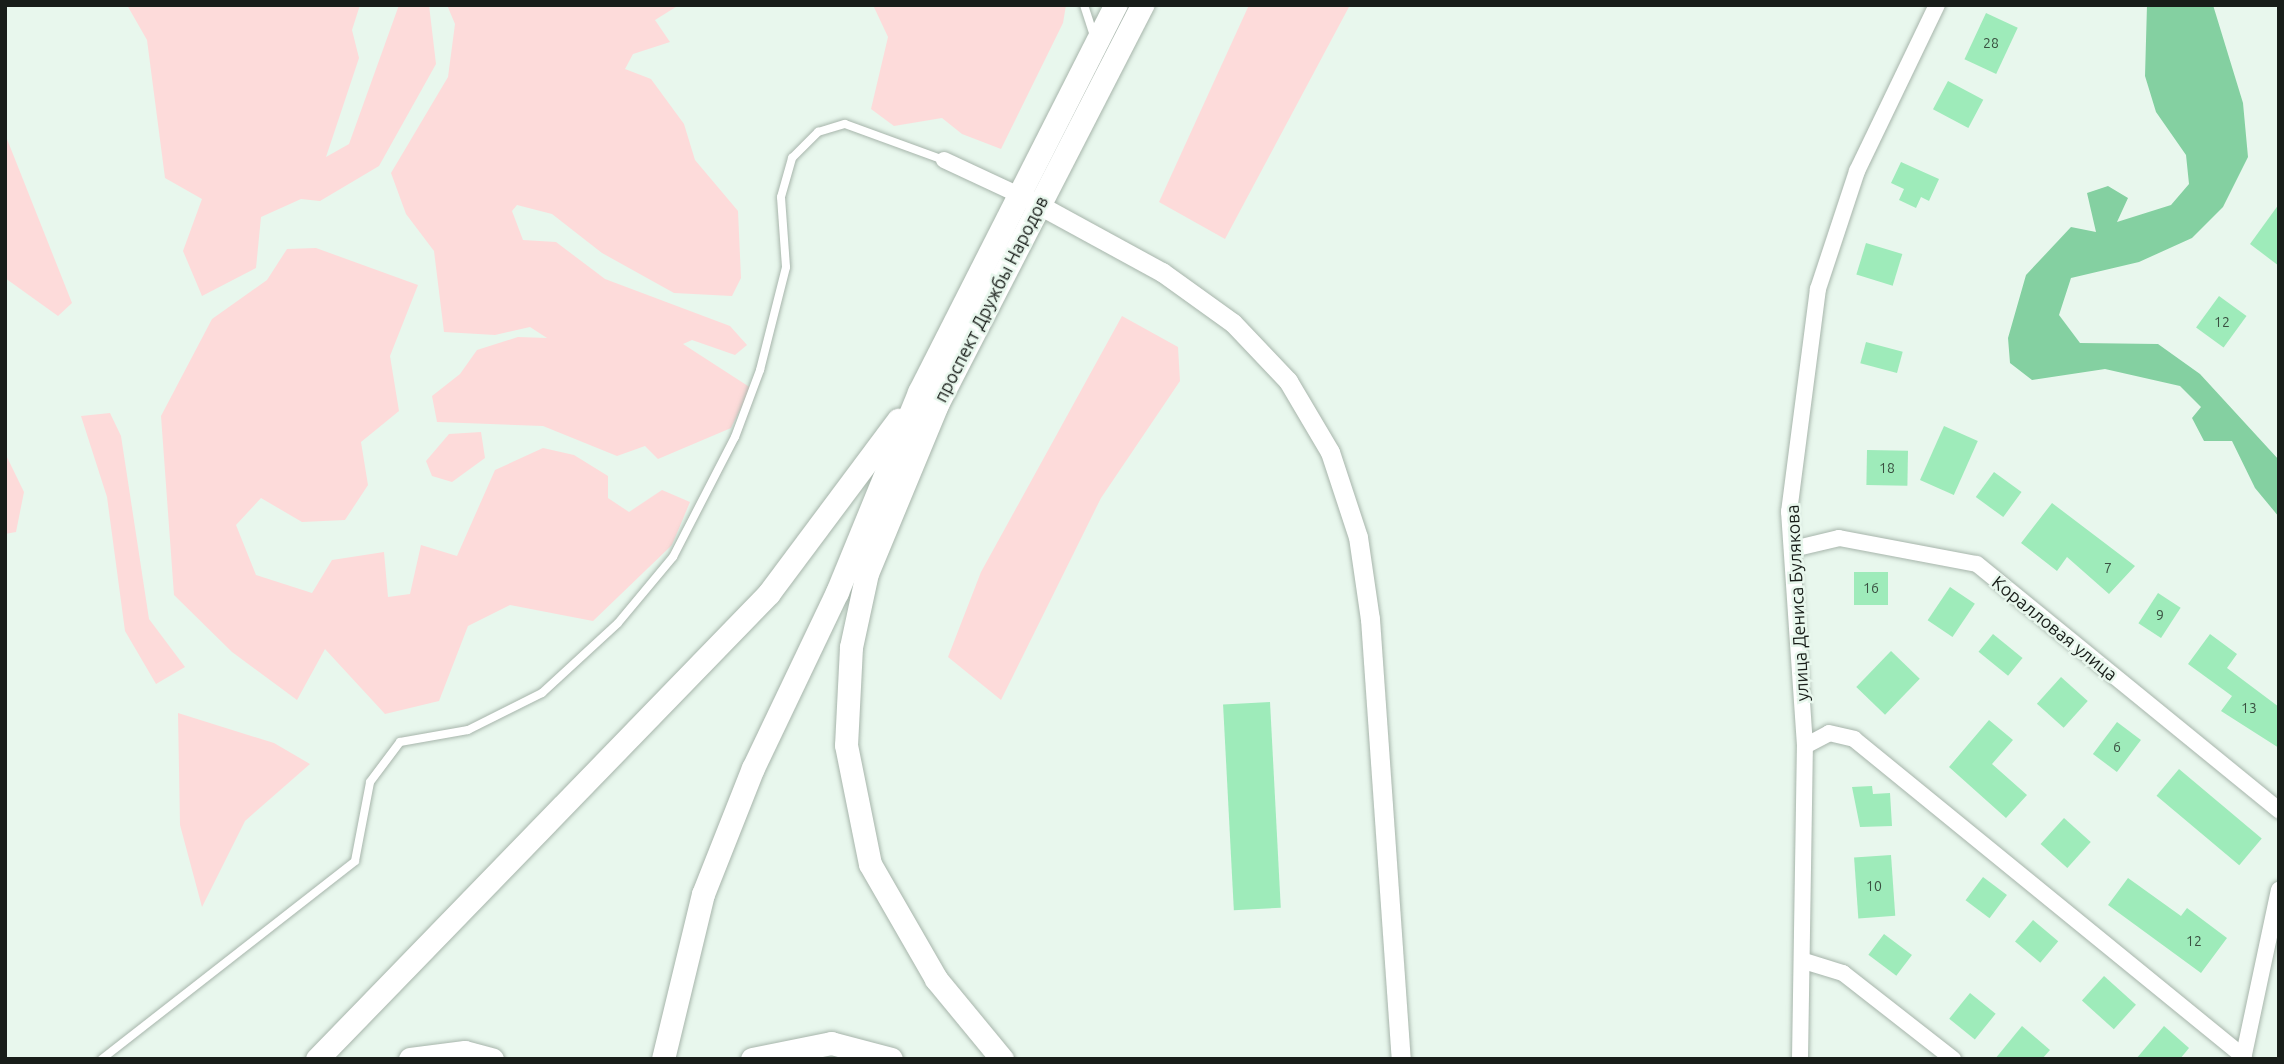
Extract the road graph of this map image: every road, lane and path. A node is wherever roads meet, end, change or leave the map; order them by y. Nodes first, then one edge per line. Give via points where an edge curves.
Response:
1 (1084, 5) edge
2 (1115, 5) edge
3 (1142, 5) edge
4 (1937, 5) edge
5 (1096, 42) junction
6 (944, 160) joint
7 (1017, 194) junction
8 (1039, 205) junction
9 (929, 397) junction
10 (1793, 549) junction
11 (1805, 746) junction
12 (2279, 810) edge
13 (2279, 890) edge
14 (1804, 961) junction
15 (2244, 1058) edge
16 (102, 1059) edge
17 (317, 1059) edge
18 (410, 1059) edge
19 (492, 1059) edge
20 (663, 1059) edge
21 (752, 1059) edge
22 (891, 1059) edge
23 (1002, 1059) edge
24 (1401, 1059) edge
25 (1800, 1059) edge
26 (1953, 1059) edge

1 - 5 lane
2 - 5 main road, проспект Дружбы Народов
3 - 8 main road, проспект Дружбы Народов
4 - 10 street, улица Дениса Булякова via 1857,171 1818,289 1789,512
5 - 7 main road, проспект Дружбы Народов
6 - 7 street
6 - 16 lane via 845,124 818,132 792,158 781,197 786,267 760,370 735,437 673,557 618,623 542,693 468,730 400,742 370,782 355,861
7 - 8 street
7 - 9 main road, проспект Дружбы Народов
8 - 9 main road, проспект Дружбы Народов
8 - 24 street via 1162,272 1265,352 1312,417 1343,483 1370,619
9 - 17 main road via 769,593
9 - 20 main road, проспект Дружбы Народов via 725,836 687,951
9 - 23 main road via 867,573 851,647 846,745 870,864 936,979
10 - 11 street, улица Дениса Булякова
10 - 12 street, Коралловая улица via 1839,538 1977,564
11 - 14 street, улица Дениса Булякова
11 - 15 street via 1829,733 1854,739
13 - 15 street
14 - 25 street, улица Дениса Булякова
14 - 26 street via 1843,973
18 - 19 main road via 465,1052
21 - 22 main road via 831,1043

